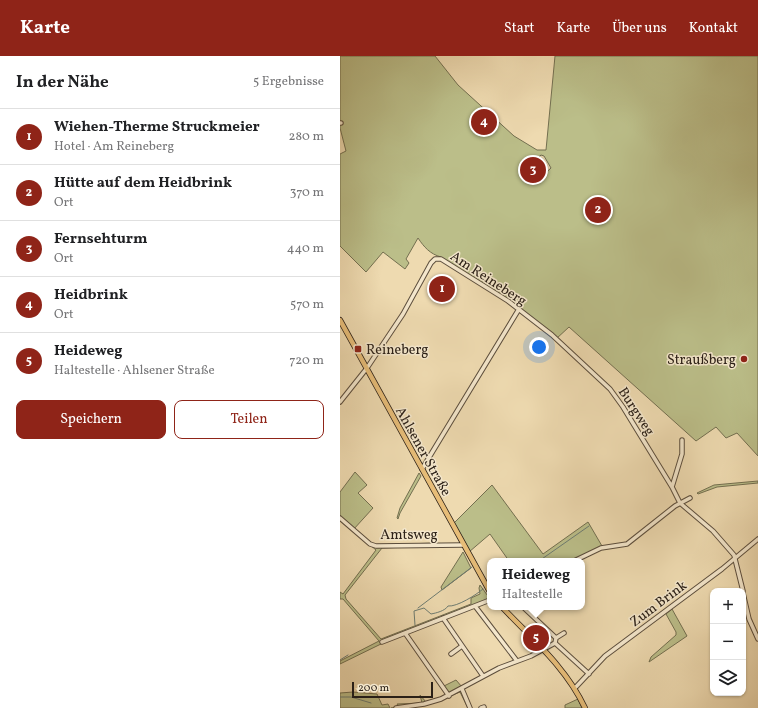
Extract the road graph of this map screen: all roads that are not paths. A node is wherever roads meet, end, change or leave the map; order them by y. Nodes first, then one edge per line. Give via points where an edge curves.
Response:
1 (519, 309) junction
2 (340, 320) edge
3 (556, 339) joint
4 (366, 368) junction
5 (340, 402) edge
6 (682, 440) dead end
7 (422, 470) junction
8 (672, 487) junction
9 (690, 498) dead end
10 (680, 503) junction
11 (340, 518) edge
12 (758, 539) edge
13 (463, 545) junction
14 (580, 558) edge
15 (735, 558) junction
16 (487, 587) edge
17 (742, 588) edge
18 (487, 601) edge
19 (475, 606) junction
20 (746, 606) edge
21 (505, 610) edge
22 (526, 610) edge
23 (443, 618) junction
24 (564, 633) dead end
25 (405, 634) junction
26 (758, 639) edge
27 (555, 641) junction
28 (382, 642) dead end
29 (462, 646) junction
30 (544, 650) junction
31 (451, 654) dead end
32 (517, 661) junction
33 (589, 674) junction
34 (483, 676) junction
35 (575, 688) junction
36 (462, 689) junction
37 (448, 696) junction
38 (396, 708) edge
39 (470, 708) edge
40 (585, 708) edge

1 - 3 street, Am Reineberg
1 - 4 street, Am Reineberg via 441,259 435,259 403,314
1 - 7 street
2 - 4 main road, Ahlsener Straße
3 - 8 street, Burgweg via 616,395
4 - 5 street
4 - 7 main road, Ahlsener Straße
6 - 8 street via 682,454
7 - 13 main road, Ahlsener Straße
8 - 10 street, Burgweg
9 - 10 street
10 - 14 street via 627,544 601,548
10 - 15 street, Burgweg via 713,531
11 - 13 street, Amtsweg via 370,544 376,546
12 - 15 street, Zum Brink
13 - 16 main road, Ahlsener Straße
15 - 17 street, Burgweg
15 - 33 street, Zum Brink via 605,656
18 - 19 street
19 - 23 street
19 - 32 street
20 - 26 street, Burgweg
21 - 30 main road
22 - 27 street
23 - 25 street
23 - 29 street
24 - 27 street
25 - 28 street
25 - 37 street
27 - 30 street
27 - 33 street
29 - 31 street
29 - 34 street
30 - 32 street
30 - 35 main road via 560,666
32 - 34 street
33 - 35 street, Zum Brink
34 - 36 street
35 - 40 main road
36 - 37 street
36 - 39 street
37 - 38 street via 424,704

